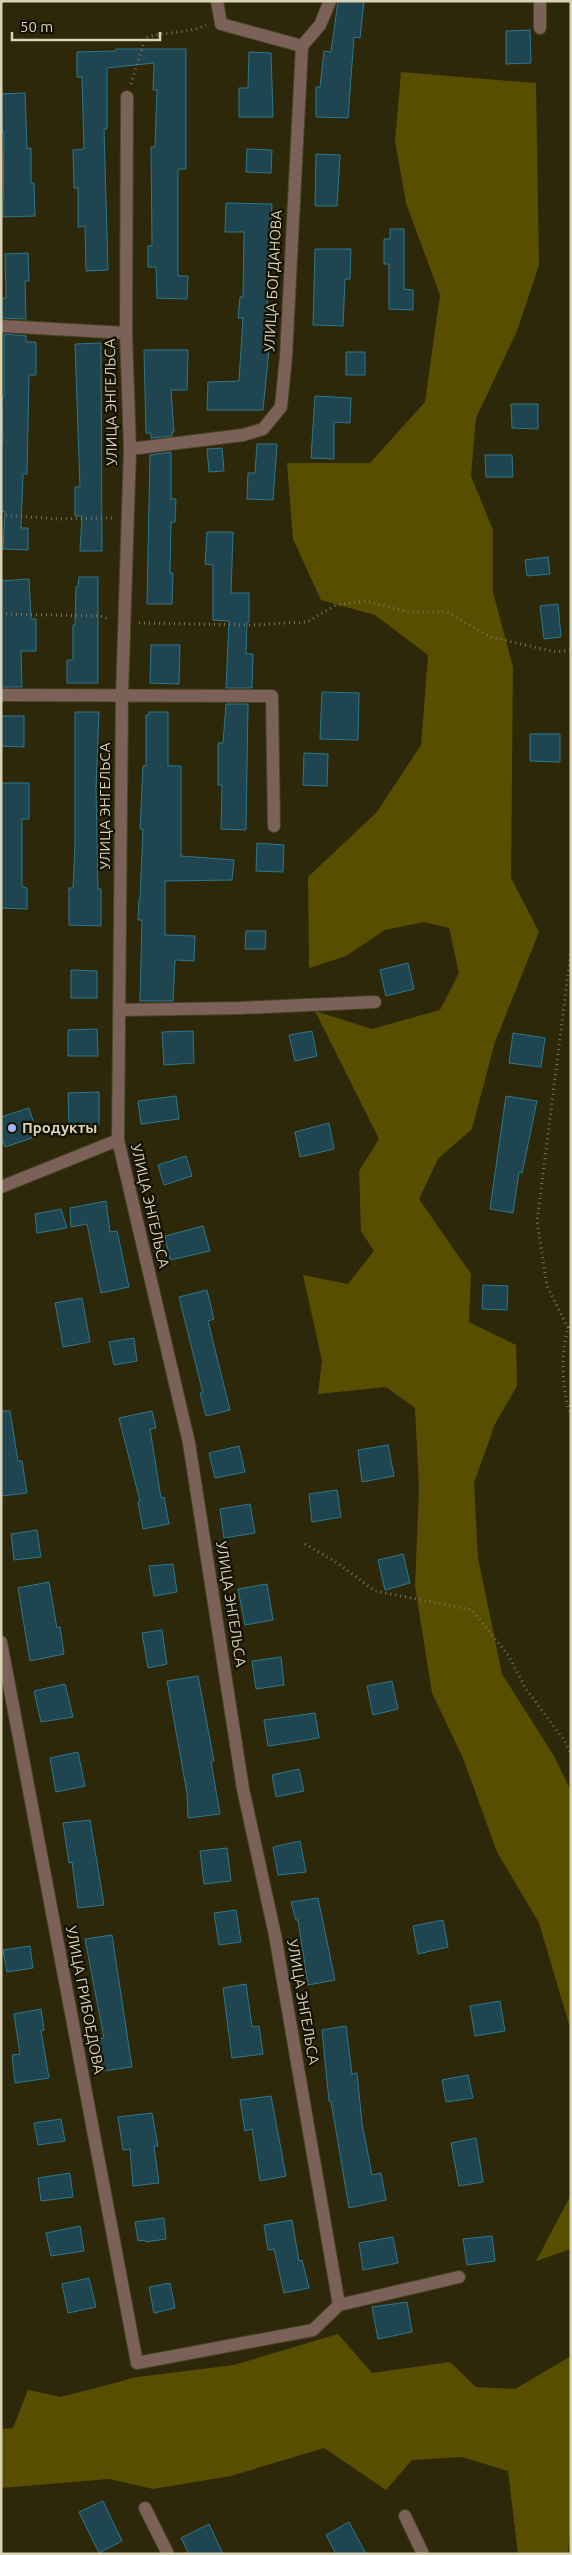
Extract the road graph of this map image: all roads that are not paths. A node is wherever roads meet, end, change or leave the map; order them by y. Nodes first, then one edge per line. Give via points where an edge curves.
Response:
1 (217, 1) edge
2 (330, 1) edge
3 (540, 1) edge
4 (540, 28) dead end
5 (302, 46) junction
6 (127, 96) road end
7 (1, 326) edge
8 (126, 333) junction
9 (130, 449) junction
10 (1, 695) edge
11 (122, 695) junction
12 (274, 826) dead end
13 (375, 1002) dead end
14 (119, 1010) junction
15 (118, 1140) junction
16 (1, 1187) edge
17 (1, 1642) edge
18 (459, 2277) dead end
19 (339, 2305) junction
20 (145, 2508) dead end
21 (405, 2516) dead end
22 (168, 2554) edge
23 (423, 2554) edge

1 - 5 street via 221,24
2 - 5 street via 320,26
3 - 4 street
5 - 9 street, УЛИЦА БОГДАНОВА via 281,407 263,429 243,435
6 - 8 street, УЛИЦА ЭНГЕЛЬСА
7 - 8 street
8 - 9 street, УЛИЦА ЭНГЕЛЬСА
9 - 11 street, УЛИЦА ЭНГЕЛЬСА
10 - 11 street
11 - 12 street via 272,696
11 - 14 street, УЛИЦА ЭНГЕЛЬСА
13 - 14 street
14 - 15 street, УЛИЦА ЭНГЕЛЬСА
15 - 16 street
15 - 19 street, УЛИЦА ЭНГЕЛЬСА via 189,1443 243,1789 275,1935
17 - 19 street, УЛИЦА ГРИБОЕДОВА via 137,2363 313,2330
18 - 19 street
20 - 22 street
21 - 23 street

